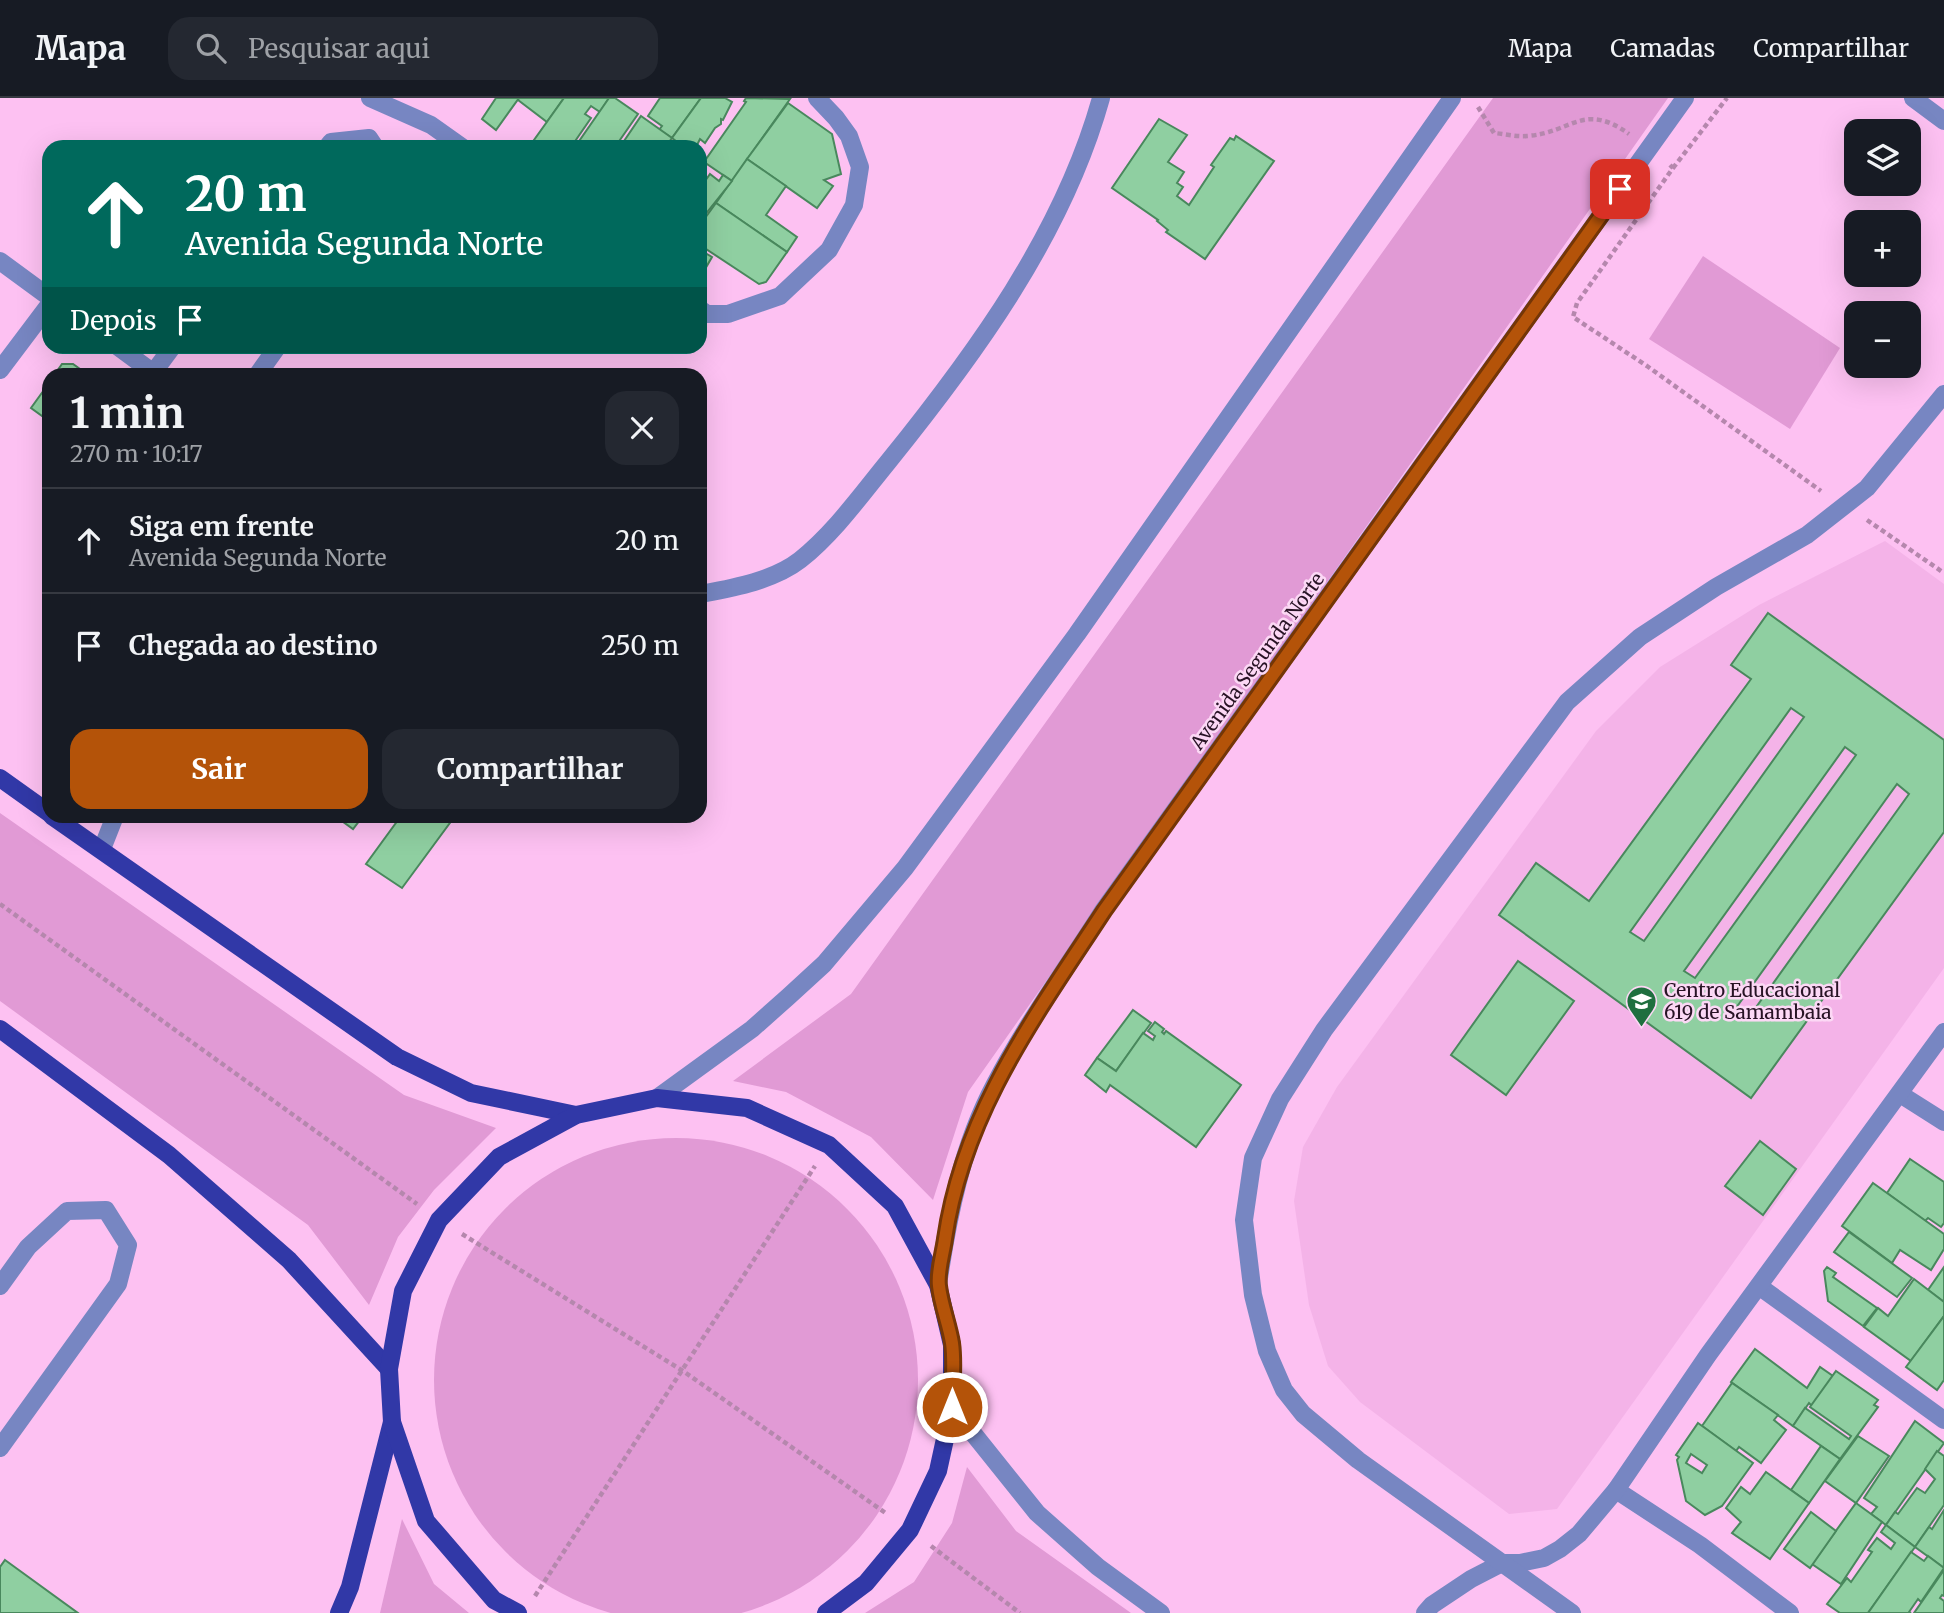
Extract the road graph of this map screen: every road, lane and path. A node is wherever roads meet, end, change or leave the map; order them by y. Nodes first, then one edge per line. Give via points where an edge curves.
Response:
1 (370, 98) edge
2 (817, 98) edge
3 (1101, 98) edge
4 (1452, 98) edge
5 (1473, 98) edge
6 (1685, 98) edge
7 (1727, 98) edge
8 (1913, 98) edge
9 (1944, 121) edge
10 (350, 140) edge
11 (370, 140) edge
12 (452, 140) edge
13 (1650, 149) junction
14 (1673, 168) junction
15 (0, 261) edge
16 (42, 292) edge
17 (42, 314) edge
18 (707, 314) edge
19 (128, 354) edge
20 (146, 368) edge
21 (0, 370) edge
22 (1944, 394) edge
23 (1843, 507) junction
24 (1944, 573) edge
25 (707, 592) edge
26 (0, 778) edge
27 (42, 808) edge
28 (64, 823) edge
29 (112, 823) edge
30 (102, 849) junction
31 (0, 904) edge
32 (0, 1029) edge
33 (1944, 1032) edge
34 (1900, 1094) junction
35 (657, 1098) junction
36 (576, 1115) junction
37 (1944, 1122) edge
38 (829, 1144) junction
39 (439, 1220) junction
40 (938, 1285) junction
41 (0, 1286) edge
42 (1760, 1287) junction
43 (389, 1369) junction
44 (683, 1371) junction
45 (952, 1407) junction
46 (1944, 1420) edge
47 (392, 1423) junction
48 (0, 1448) edge
49 (1616, 1490) junction
50 (910, 1530) junction
51 (1502, 1563) junction
52 (525, 1607) edge
53 (340, 1613) edge
54 (826, 1613) edge
55 (1020, 1613) edge
56 (1161, 1613) edge
57 (1425, 1613) edge
58 (1572, 1613) edge
59 (1790, 1613) edge

1 - 12 street
2 - 18 street via 849,136 860,167 854,205 829,250 780,296 727,314
3 - 25 street via 1072,181 1035,254 915,428 847,512 799,561 764,578
4 - 35 street via 1077,635 905,868 824,964 752,1029
5 - 13 path via 1494,133 1527,136 1590,118 1615,123
6 - 13 street, Avenida Segunda Norte
7 - 14 path
8 - 9 street
10 - 11 street
13 - 14 path
13 - 40 street, Avenida Segunda Norte via 1104,911 1028,1028 994,1085 967,1152 948,1220
14 - 23 path via 1577,303 1573,317
15 - 16 street
17 - 21 street
19 - 20 street
22 - 23 street via 1867,488
23 - 24 path
23 - 51 street via 1807,536 1640,637 1567,702 1324,1030 1280,1099 1253,1158 1244,1220 1253,1295 1267,1351 1284,1390 1303,1414 1358,1460
26 - 27 main road
28 - 30 main road
29 - 30 street
30 - 36 main road via 397,1057 471,1093
31 - 39 path
32 - 43 main road via 169,1155 289,1260
33 - 34 street
34 - 37 street
34 - 42 street
35 - 36 main road
35 - 38 main road via 747,1108
36 - 39 main road via 499,1157
38 - 40 main road via 895,1206
38 - 44 path
39 - 43 main road via 403,1292
39 - 44 path
40 - 45 main road via 953,1345
41 - 48 street via 28,1247 67,1211 106,1209 128,1245 118,1284
42 - 46 street
42 - 49 street
43 - 47 main road
44 - 50 path
44 - 52 path
45 - 50 main road via 939,1471
45 - 56 street via 1037,1513 1098,1567
47 - 52 main road via 426,1521 494,1600
47 - 53 main road
49 - 51 street via 1560,1549 1544,1558
49 - 59 street via 1700,1545
50 - 54 main road via 866,1583
50 - 55 path
51 - 57 street
51 - 58 street

